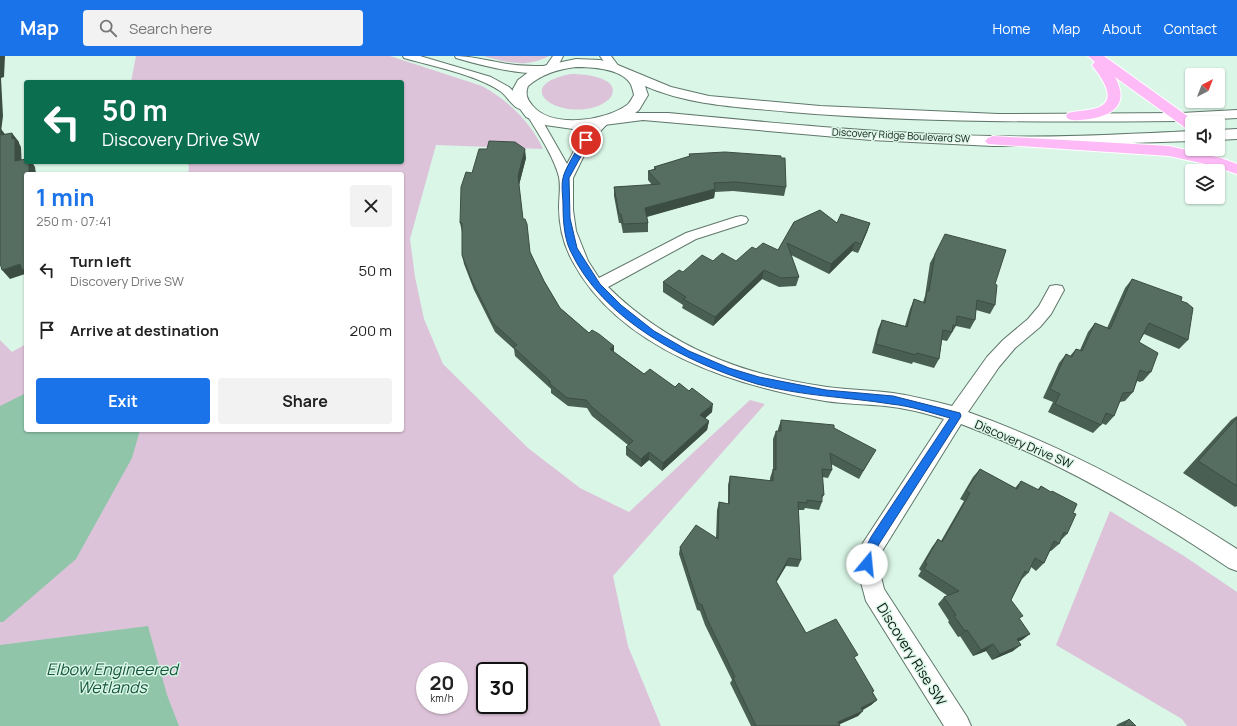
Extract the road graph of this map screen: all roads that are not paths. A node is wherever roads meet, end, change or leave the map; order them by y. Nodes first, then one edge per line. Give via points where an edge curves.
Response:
1 (408, 56) edge
2 (460, 56) edge
3 (605, 56) edge
4 (1089, 56) edge
5 (1094, 56) edge
6 (552, 64) edge
7 (614, 68) junction
8 (630, 75) junction
9 (528, 110) junction
10 (1237, 114) edge
11 (1072, 116) junction
12 (1223, 116) edge
13 (1185, 120) edge
14 (607, 121) junction
15 (1185, 121) edge
16 (1237, 134) edge
17 (1225, 135) edge
18 (1185, 136) edge
19 (993, 141) junction
20 (1225, 149) edge
21 (1237, 158) edge
22 (1237, 169) edge
23 (566, 178) junction
24 (741, 220) dead end
25 (597, 286) junction
26 (1056, 290) dead end
27 (957, 416) junction
28 (1237, 562) edge
29 (958, 726) edge

1 - 9 street via 487,79 505,89
2 - 6 street via 526,70
3 - 7 street
4 - 11 highway via 1108,76 1114,90 1113,103 1101,112
5 - 13 highway
6 - 7 street, Discovery Ridge Boulevard SW via 583,63
6 - 9 street via 521,85 518,95
7 - 8 street, Discovery Ridge Boulevard SW
8 - 11 street, Discovery Ridge Boulevard SW via 685,95 767,106 998,118
8 - 14 street via 640,88 638,102 632,109
9 - 14 street, Discovery Ridge Boulevard SW via 553,122 566,124
9 - 23 street, Discovery Drive SW via 548,140
10 - 12 street, Discovery Ridge Boulevard SW
11 - 15 street, Discovery Ridge Boulevard SW
14 - 19 street, Discovery Ridge Boulevard SW via 643,116 668,117 881,135
14 - 23 street, Discovery Drive SW via 586,140
16 - 17 street
18 - 19 street, Discovery Ridge Boulevard SW
19 - 22 highway via 1169,151 1215,160
20 - 21 highway
23 - 25 street, Discovery Drive SW via 567,221 573,248
24 - 25 street via 691,236
25 - 27 street, Discovery Drive SW via 618,307 651,333 686,353 726,370 758,381 826,394 893,400
26 - 27 street, Discovery Rise SW via 1034,323 1009,344 993,362
27 - 28 street, Discovery Drive SW via 1025,442 1104,480
27 - 29 street, Discovery Rise SW via 875,540 868,553 867,564 874,593

